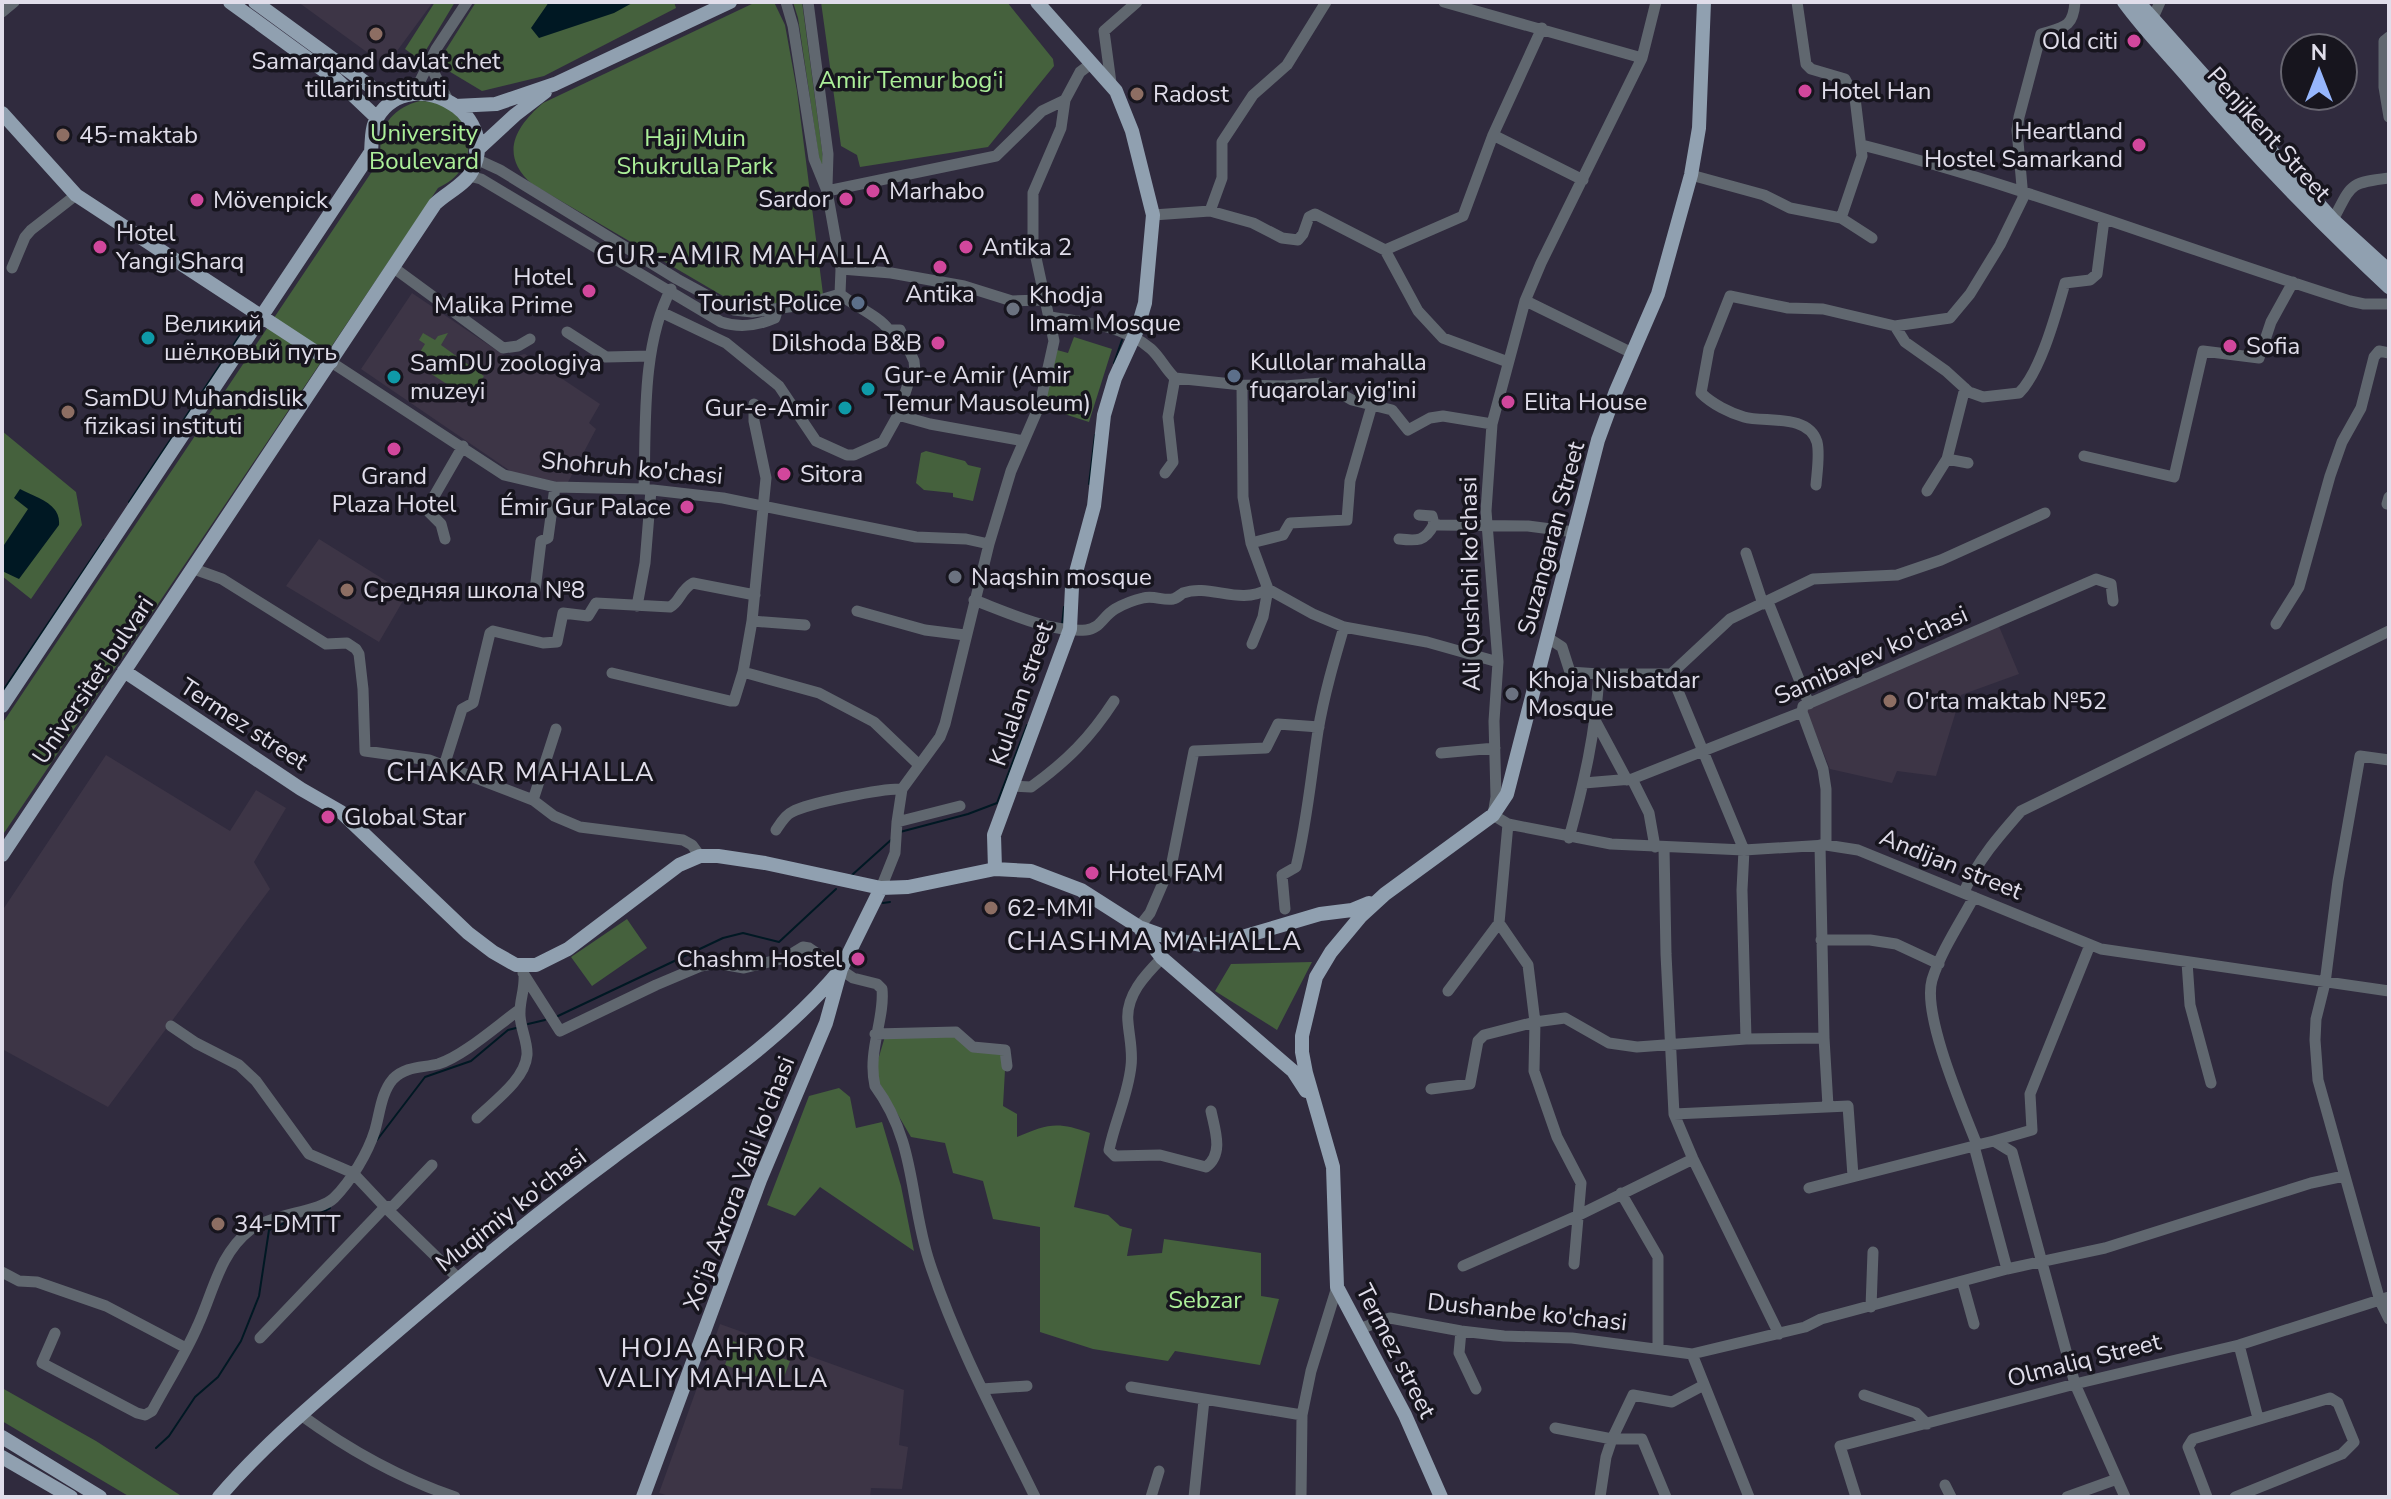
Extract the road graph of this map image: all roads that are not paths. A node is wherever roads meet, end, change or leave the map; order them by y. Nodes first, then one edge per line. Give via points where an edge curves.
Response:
1 (14, 2) edge
2 (230, 2) edge
3 (255, 2) edge
4 (467, 2) edge
5 (730, 2) edge
6 (786, 2) edge
7 (808, 2) edge
8 (1037, 2) edge
9 (1137, 2) edge
10 (1326, 2) edge
11 (1444, 2) edge
12 (1656, 2) edge
13 (1704, 2) edge
14 (1797, 2) edge
15 (2075, 2) edge
16 (2124, 2) edge
17 (2138, 2) edge
18 (2160, 2) edge
19 (2, 12) edge
20 (2152, 20) junction
21 (1542, 28) junction
22 (2389, 37) edge
23 (436, 49) junction
24 (1642, 58) junction
25 (1092, 63) junction
26 (1111, 83) junction
27 (555, 84) junction
28 (355, 95) junction
29 (413, 95) junction
30 (1065, 100) junction
31 (452, 103) junction
32 (2, 113) edge
33 (2389, 117) edge
34 (377, 118) junction
35 (1493, 135) junction
36 (1862, 145) junction
37 (371, 152) junction
38 (476, 155) junction
39 (1691, 175) junction
40 (469, 176) junction
41 (2389, 178) edge
42 (1583, 180) junction
43 (827, 191) junction
44 (2025, 191) junction
45 (76, 195) junction
46 (1210, 211) junction
47 (1153, 215) junction
48 (1841, 218) junction
49 (2104, 220) junction
50 (2333, 220) junction
51 (1872, 238) dead end
52 (1385, 250) junction
53 (12, 268) dead end
54 (394, 268) junction
55 (841, 269) junction
56 (2389, 271) edge
57 (677, 279) junction
58 (2293, 282) junction
59 (2389, 287) edge
60 (669, 293) junction
61 (840, 294) junction
62 (1043, 300) junction
63 (1526, 301) junction
64 (2389, 304) edge
65 (778, 308) junction
66 (663, 313) junction
67 (262, 315) junction
68 (1049, 317) junction
69 (1895, 326) junction
70 (567, 332) dead end
71 (530, 339) dead end
72 (1134, 339) junction
73 (1632, 353) junction
74 (2389, 353) edge
75 (650, 356) junction
76 (331, 362) junction
77 (1508, 362) junction
78 (1175, 378) junction
79 (1242, 385) junction
80 (1965, 388) junction
81 (754, 404) dead end
82 (1372, 405) junction
83 (898, 415) junction
84 (1492, 424) junction
85 (1024, 441) junction
86 (463, 446) junction
87 (2084, 456) dead end
88 (1947, 459) junction
89 (1968, 463) dead end
90 (1165, 473) dead end
91 (1816, 485) dead end
92 (555, 487) junction
93 (647, 489) junction
94 (1927, 491) dead end
95 (763, 507) junction
96 (2045, 513) dead end
97 (1419, 515) dead end
98 (1434, 524) junction
99 (1488, 526) junction
100 (1574, 532) junction
101 (445, 539) dead end
102 (1399, 539) dead end
103 (1251, 543) junction
104 (989, 544) junction
105 (1746, 553) dead end
106 (194, 569) junction
107 (1268, 589) junction
108 (535, 590) dead end
109 (755, 595) junction
110 (974, 600) junction
111 (2113, 601) dead end
112 (1766, 603) junction
113 (637, 606) junction
114 (857, 611) dead end
115 (752, 621) junction
116 (2276, 624) dead end
117 (805, 625) dead end
118 (1344, 627) junction
119 (1064, 628) junction
120 (2389, 631) edge
121 (965, 635) junction
122 (1548, 638) junction
123 (1252, 644) dead end
124 (1498, 662) junction
125 (124, 671) junction
126 (743, 672) junction
127 (612, 673) dead end
128 (1599, 674) junction
129 (1671, 674) junction
130 (1114, 701) dead end
131 (2, 706) edge
132 (1805, 708) junction
133 (1596, 721) junction
134 (1319, 727) junction
135 (556, 729) dead end
136 (1495, 748) junction
137 (1703, 752) junction
138 (1441, 753) dead end
139 (2389, 760) edge
140 (919, 765) junction
141 (444, 766) junction
142 (1629, 779) junction
143 (1584, 783) junction
144 (1013, 786) junction
145 (902, 789) junction
146 (533, 800) junction
147 (960, 806) dead end
148 (1493, 815) junction
149 (1508, 824) junction
150 (776, 830) dead end
151 (896, 831) junction
152 (1569, 838) junction
153 (1823, 845) junction
154 (1659, 847) junction
155 (1744, 850) junction
156 (2, 855) edge
157 (700, 856) junction
158 (995, 869) junction
159 (881, 888) junction
160 (1385, 894) junction
161 (1969, 894) junction
162 (1285, 909) dead end
163 (1320, 914) junction
164 (1499, 923) junction
165 (1139, 927) junction
166 (1175, 940) junction
167 (1343, 940) junction
168 (1821, 940) junction
169 (2090, 945) junction
170 (1162, 958) junction
171 (2187, 962) junction
172 (1939, 964) junction
173 (841, 969) junction
174 (523, 970) junction
175 (2325, 983) junction
176 (1448, 991) dead end
177 (2389, 991) edge
178 (519, 1010) junction
179 (1535, 1022) junction
180 (171, 1026) dead end
181 (875, 1034) junction
182 (1302, 1036) junction
183 (1824, 1038) junction
184 (1258, 1039) junction
185 (1746, 1039) junction
186 (1671, 1044) junction
187 (1007, 1066) dead end
188 (2211, 1083) dead end
189 (1431, 1089) dead end
190 (1316, 1105) junction
191 (1828, 1106) junction
192 (1211, 1111) dead end
193 (1674, 1114) junction
194 (477, 1118) dead end
195 (1994, 1141) junction
196 (1975, 1146) junction
197 (1693, 1159) junction
198 (432, 1165) dead end
199 (353, 1173) junction
200 (1853, 1176) junction
201 (2344, 1176) junction
202 (1809, 1188) dead end
203 (1621, 1193) junction
204 (385, 1207) junction
205 (1579, 1215) junction
206 (1873, 1252) dead end
207 (2043, 1262) junction
208 (1574, 1264) dead end
209 (1463, 1266) dead end
210 (2007, 1269) junction
211 (2, 1272) edge
212 (458, 1278) junction
213 (1962, 1281) junction
214 (1337, 1287) junction
215 (2385, 1299) edge
216 (1871, 1307) junction
217 (2389, 1319) edge
218 (1974, 1324) dead end
219 (1359, 1329) junction
220 (1461, 1331) junction
221 (55, 1333) dead end
222 (1779, 1334) junction
223 (260, 1338) dead end
224 (2239, 1345) junction
225 (186, 1348) junction
226 (1658, 1348) junction
227 (1692, 1354) junction
228 (2075, 1384) junction
229 (1704, 1385) junction
230 (1027, 1386) dead end
231 (1131, 1387) dead end
232 (982, 1389) junction
233 (1476, 1389) dead end
234 (1864, 1395) dead end
235 (1204, 1400) junction
236 (301, 1415) junction
237 (1302, 1415) junction
238 (2258, 1418) junction
239 (1927, 1424) junction
240 (1555, 1428) dead end
241 (2, 1437) edge
242 (1612, 1439) junction
243 (22, 1449) junction
244 (7, 1460) edge
245 (1159, 1471) dead end
246 (2117, 1479) junction
247 (1945, 1485) dead end
248 (2261, 1492) edge
249 (71, 1497) edge
250 (100, 1497) edge
251 (219, 1497) edge
252 (455, 1497) edge
253 (643, 1497) edge
254 (1035, 1497) edge
255 (1151, 1497) edge
256 (1194, 1497) edge
257 (1301, 1497) edge
258 (1441, 1497) edge
259 (1600, 1497) edge
260 (1666, 1497) edge
261 (1749, 1497) edge
262 (1856, 1497) edge
263 (1951, 1497) edge
264 (2067, 1497) edge
265 (2125, 1497) edge
266 (2207, 1497) edge
267 (2235, 1497) edge

1 - 19 street
2 - 28 main road
3 - 29 main road via 374,89
4 - 23 street
5 - 27 main road
6 - 43 street via 814,159
7 - 43 street via 828,154
8 - 25 main road, Kulalan street
9 - 26 street via 1104,31
10 - 46 street via 1287,65 1253,95 1222,142 1222,178
11 - 21 street
12 - 24 street, Ali Qushchi ko'chasi
13 - 39 main road, Suzangaran Street via 1699,128
14 - 36 street via 1806,64 1845,79 1855,98
15 - 44 street via 2070,23 2041,34 2025,93 2017,130
16 - 59 main road, Penjikent Street via 2254,155
17 - 20 main road, Penjikent Street
18 - 20 street
20 - 50 main road, Penjikent Street
21 - 24 street
21 - 35 street
22 - 33 street via 2384,41 2383,76
23 - 29 street
23 - 31 street via 434,73
24 - 42 street, Ali Qushchi ko'chasi
25 - 26 main road, Kulalan street
25 - 30 street via 1080,72
26 - 47 main road, Kulalan street via 1132,131
27 - 31 main road via 496,104
27 - 38 main road
28 - 34 main road
28 - 37 main road
29 - 31 main road
29 - 34 main road via 393,103
30 - 43 street via 1042,111 996,156
30 - 62 street via 1061,128 1033,193 1033,244
31 - 38 main road via 474,131
32 - 45 main road, Shohruh ko'chasi
34 - 37 main road
35 - 42 street
35 - 52 street via 1463,216
36 - 44 street
36 - 48 street
37 - 67 main road
38 - 40 main road
38 - 57 street
39 - 48 street via 1764,195 1790,208
39 - 73 main road, Suzangaran Street via 1658,294
40 - 54 main road via 435,204
40 - 60 street
41 - 50 street via 2352,186
42 - 63 street, Ali Qushchi ko'chasi
43 - 55 street
44 - 49 street
44 - 69 street via 2000,245 1950,318
45 - 53 street via 25,237
45 - 67 main road, Shohruh ko'chasi
46 - 47 street
46 - 52 street via 1298,240 1315,214
47 - 72 main road, Kulalan street via 1146,294
48 - 51 street
49 - 58 street
49 - 80 street via 2097,274 2065,283 2025,387 2019,393 1983,397
50 - 56 main road, Penjikent Street
52 - 77 street via 1418,311 1443,338
54 - 71 street via 503,348
54 - 76 main road
55 - 61 street
55 - 62 street via 964,286 1012,301
57 - 60 street
57 - 65 street via 734,310
58 - 64 street via 2350,301
58 - 87 street via 2259,358 2203,351 2174,477
60 - 65 street via 721,322 739,326 766,323
60 - 66 street
61 - 65 street
61 - 83 street via 889,330 900,330 915,371
62 - 68 street
63 - 73 street
63 - 77 street, Ali Qushchi ko'chasi
66 - 75 street
66 - 83 street via 726,343 779,386 816,441 847,455 883,442
67 - 76 main road, Shohruh ko'chasi
67 - 131 main road
68 - 72 street via 1093,323
68 - 85 street via 1054,341 1040,404
69 - 80 street via 1905,342
69 - 91 street via 1730,296 1709,349 1701,393 1746,418 1804,427 1818,444
70 - 75 street via 606,357
72 - 78 street via 1152,350
72 - 119 main road, Kulalan street via 1104,415 1094,506
73 - 100 main road, Suzangaran Street via 1598,440
74 - 116 street via 2377,352 2374,357 2361,408 2330,476 2299,587
75 - 93 street
76 - 86 street, Shohruh ko'chasi
76 - 106 main road
77 - 84 street, Ali Qushchi ko'chasi
78 - 79 street
78 - 90 street via 1168,417 1173,462
79 - 82 street via 1322,383
79 - 103 street via 1243,497
80 - 88 street
81 - 95 street via 766,478
82 - 84 street via 1392,410 1408,430 1443,416
82 - 103 street via 1350,481 1347,520 1290,523 1283,535
83 - 85 street
84 - 99 street, Ali Qushchi ko'chasi
85 - 104 street
86 - 92 street, Shohruh ko'chasi via 504,475
86 - 101 street via 429,505
88 - 89 street
88 - 94 street
92 - 93 street, Shohruh ko'chasi
92 - 108 street
93 - 95 street, Shohruh ko'chasi
93 - 113 street via 645,563
95 - 104 street, Shohruh ko'chasi via 916,537
95 - 109 street
96 - 112 street via 1897,575 1813,579
97 - 98 street via 1432,516
98 - 99 street
98 - 102 street via 1422,540
99 - 100 street
99 - 124 street, Ali Qushchi ko'chasi
100 - 122 main road, Suzangaran Street
103 - 107 street
104 - 110 street
105 - 112 street
106 - 125 main road, Universitet bulvari
106 - 141 street via 222,579 326,644 347,643 356,649 365,751
107 - 118 street
107 - 119 street via 1248,596 1202,592 1170,600 1143,598 1116,608 1097,627
107 - 123 street
109 - 113 street via 693,583 674,606
109 - 115 street
110 - 119 street
110 - 121 street
111 - 132 street, Samibayev ko'chasi via 2111,584 2096,579
112 - 129 street via 1730,619
112 - 132 street
113 - 141 street via 596,603 588,616 563,613 557,642 490,633 473,703 462,709
114 - 121 street
115 - 117 street
115 - 126 street
118 - 124 street
118 - 134 street
119 - 144 main road, Kulalan street
120 - 161 street via 2021,811 1970,878
121 - 140 street via 945,724
122 - 128 street via 1562,647 1570,672
122 - 148 main road, Suzangaran Street via 1507,794
124 - 136 street, Ali Qushchi ko'chasi
125 - 156 main road, Universitet bulvari
125 - 174 main road, Termez street via 341,812 468,933
126 - 127 street via 734,701
126 - 140 street via 819,693 874,722
128 - 129 street
128 - 133 street
129 - 137 street
130 - 144 street via 1072,755 1031,787
132 - 137 street, Samibayev ko'chasi
132 - 153 street via 1826,789
133 - 142 street
133 - 143 street
134 - 162 street via 1296,867 1282,875
134 - 165 street via 1278,724 1266,748 1194,751 1172,862
135 - 146 street
136 - 138 street
136 - 148 street, Ali Qushchi ko'chasi
137 - 142 street, Samibayev ko'chasi
137 - 155 street
139 - 175 street via 2360,756
140 - 145 street
141 - 146 street
142 - 143 street, Samibayev ko'chasi
142 - 154 street via 1649,813
143 - 152 street
144 - 158 main road, Kulalan street via 994,835
145 - 150 street via 792,811
145 - 151 street
146 - 157 street via 580,827 683,840
147 - 151 street
148 - 149 street, Andijan street
148 - 160 main road, Suzangaran Street
149 - 152 street, Andijan street
149 - 164 street
151 - 159 street via 894,860
152 - 154 street, Andijan street
153 - 155 street, Andijan street
153 - 161 street, Andijan street via 1858,850
153 - 168 street
154 - 155 street, Andijan street
154 - 186 street
155 - 185 street
157 - 159 main road, Termez street via 750,860
157 - 174 main road via 679,865 568,949
158 - 159 main road, Termez street
158 - 165 main road, Termez street via 1049,876
159 - 173 main road, Xo'ja Axrora Vali ko'chasi
160 - 163 main road via 1352,910
160 - 167 main road, Suzangaran Street
161 - 169 street, Andijan street
161 - 172 street
163 - 166 main road via 1210,945
163 - 167 main road via 1344,919
164 - 176 street
164 - 179 street via 1528,965
165 - 166 main road
165 - 170 main road, Termez street
166 - 170 main road via 1165,945
167 - 182 main road, Suzangaran Street via 1314,983
168 - 172 street via 1896,944
168 - 183 street
169 - 171 street, Andijan street
169 - 195 street via 2030,1094 2032,1130
170 - 184 main road, Termez street
170 - 192 street via 1128,1006 1132,1061 1109,1150 1115,1156 1160,1155 1206,1167 1218,1148
171 - 175 street, Andijan street
171 - 188 street via 2190,1005
172 - 196 street via 1929,1000
173 - 174 street via 803,947 785,958 744,968 708,964 560,1031
173 - 181 street via 882,989
173 - 212 main road, Muqimiy ko'chasi via 802,1011 734,1068
173 - 253 main road, Xo'ja Axrora Vali ko'chasi via 826,1023 760,1180
174 - 178 street
175 - 177 street, Andijan street
175 - 201 street via 2316,1019 2318,1080
178 - 194 street via 527,1054 522,1071
178 - 199 street via 458,1055 413,1067 394,1079
179 - 186 street via 1565,1018 1617,1045
179 - 189 street via 1484,1035 1478,1041 1470,1084
179 - 205 street via 1534,1071 1557,1137 1581,1183
180 - 199 street via 239,1065 309,1154
181 - 187 street via 956,1032 973,1047 1005,1050
181 - 232 street via 875,1086 907,1149 925,1250
182 - 184 main road via 1289,1050
182 - 190 main road, Suzangaran Street
183 - 185 street
183 - 191 street
184 - 190 main road, Termez street via 1293,1071
185 - 186 street
186 - 193 street
190 - 214 main road, Termez street via 1334,1177
191 - 193 street
191 - 200 street via 1848,1106
193 - 197 street
195 - 196 street
195 - 207 street via 2012,1152
196 - 200 street
196 - 210 street
197 - 203 street
197 - 222 street
198 - 204 street via 394,1205
199 - 204 street
199 - 225 street via 326,1204 261,1224 242,1237 228,1255
200 - 202 street
201 - 207 street
201 - 215 street
203 - 205 street
203 - 226 street via 1658,1257
204 - 212 street
204 - 223 street
205 - 208 street
205 - 209 street
206 - 216 street
207 - 210 street
207 - 228 street
210 - 213 street
211 - 225 street via 106,1306
212 - 236 main road, Muqimiy ko'chasi
213 - 216 street
213 - 218 street
214 - 219 main road, Termez street
214 - 237 street
215 - 217 street
215 - 224 street, Olmaliq Street
216 - 222 street
219 - 220 street, Dushanbe ko'chasi via 1390,1318
219 - 258 main road, Termez street
220 - 226 street, Dushanbe ko'chasi
220 - 233 street via 1459,1353
221 - 225 street via 42,1363 145,1415
222 - 227 street
224 - 228 street, Olmaliq Street
224 - 238 street
226 - 227 street, Dushanbe ko'chasi
227 - 229 street
228 - 239 street, Olmaliq Street
228 - 246 street
229 - 242 street via 1672,1402 1633,1395
229 - 261 street
230 - 232 street
231 - 235 street
232 - 254 street
234 - 239 street via 1916,1413
235 - 237 street
235 - 256 street
236 - 251 main road, Muqimiy ko'chasi
236 - 252 street via 410,1482
237 - 257 street
238 - 248 street via 2330,1398 2338,1403 2354,1442 2342,1454
238 - 266 street via 2188,1443
239 - 262 street, Olmaliq Street via 1840,1446
240 - 242 street
241 - 243 main road
242 - 259 street
242 - 260 street via 1642,1439
243 - 244 main road
243 - 250 main road
244 - 249 main road
245 - 255 street
246 - 264 street
246 - 265 street
247 - 263 street
248 - 267 street

